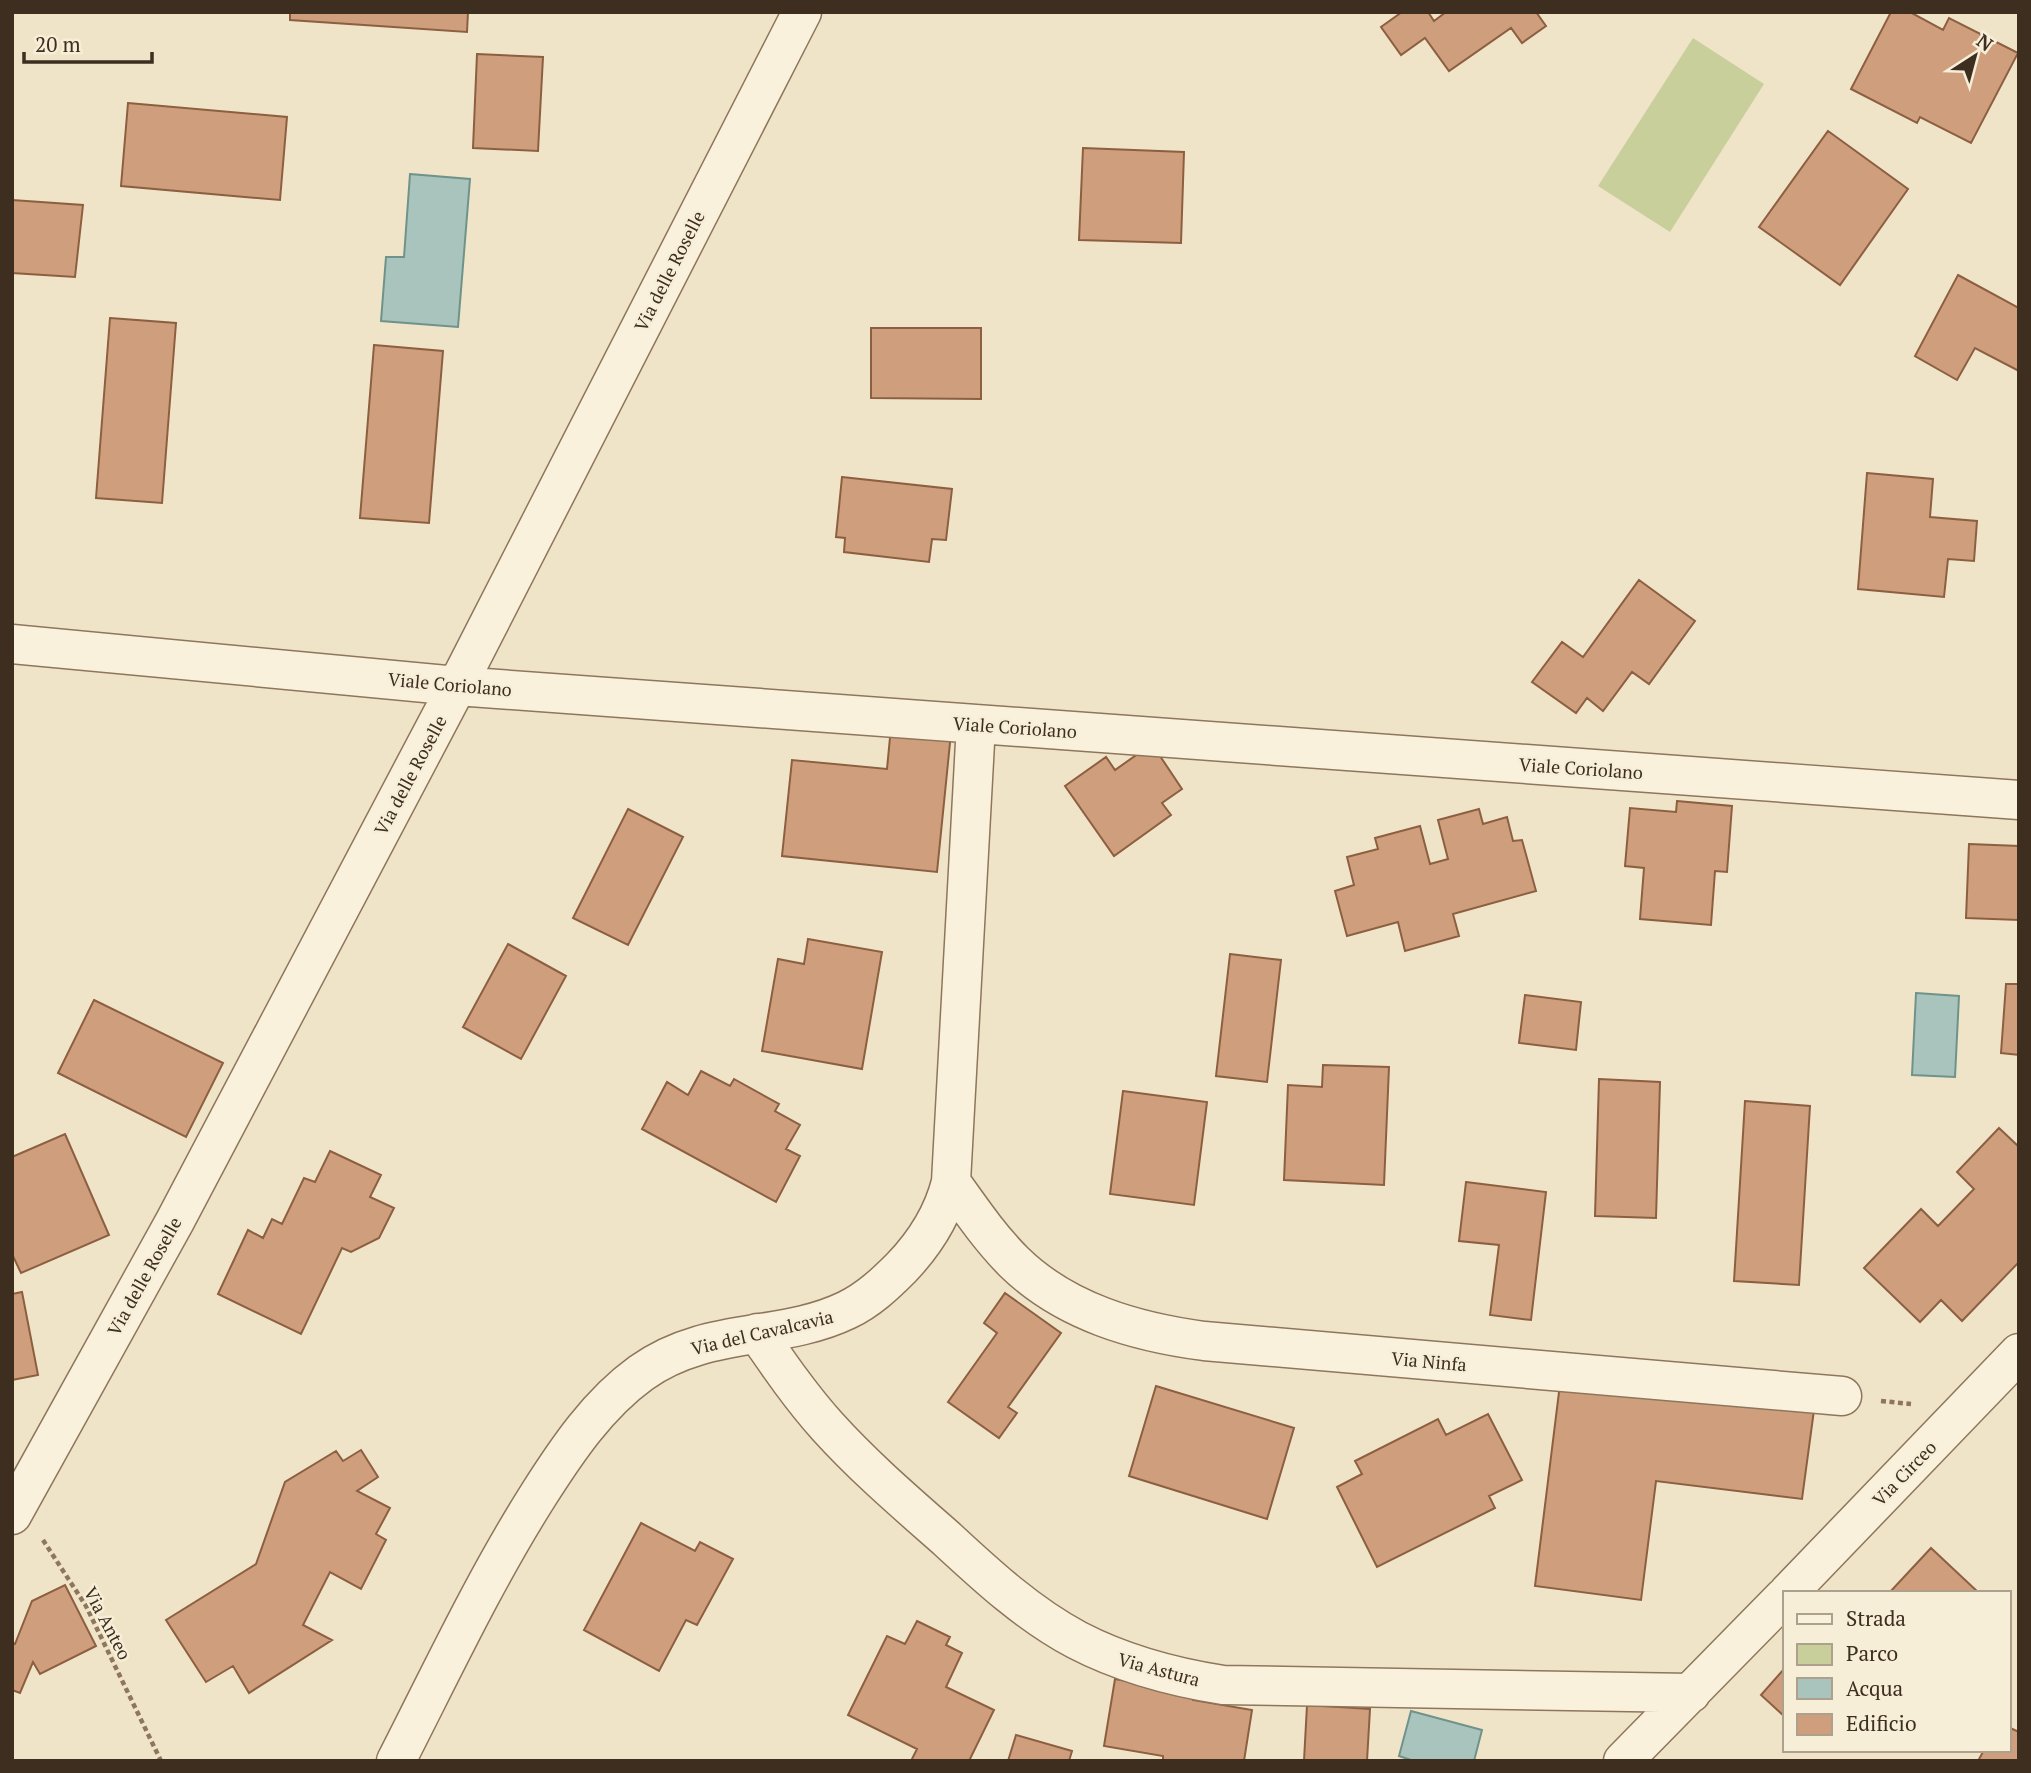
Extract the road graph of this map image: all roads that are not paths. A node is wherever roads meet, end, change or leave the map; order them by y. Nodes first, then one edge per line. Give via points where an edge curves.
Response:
1 (802, 12) edge
2 (12, 644) edge
3 (457, 686) junction
4 (976, 724) junction
5 (2019, 800) edge
6 (951, 1182) junction
7 (757, 1333) junction
8 (2019, 1353) edge
9 (1842, 1396) road end
10 (16, 1509) edge
11 (1790, 1591) edge
12 (1783, 1598) edge
13 (1691, 1693) junction
14 (397, 1761) edge
15 (1623, 1761) edge

1 - 3 street, Via delle Roselle
2 - 3 street, Viale Coriolano
3 - 4 street, Viale Coriolano
3 - 10 street, Via delle Roselle via 175,1221
4 - 5 street, Viale Coriolano
4 - 6 street, Via del Cavalcavia
6 - 7 street, Via del Cavalcavia via 918,1249 869,1297 821,1320
6 - 9 street, Via Ninfa via 992,1238 1040,1283 1088,1311 1138,1328 1204,1341
7 - 13 street, Via Astura via 797,1390 869,1470 988,1577 1062,1632 1122,1661 1223,1685
7 - 14 street, Via del Cavalcavia via 674,1354 642,1373 601,1409 559,1463 498,1562
8 - 11 street, Via Circeo
12 - 13 street
13 - 15 street

